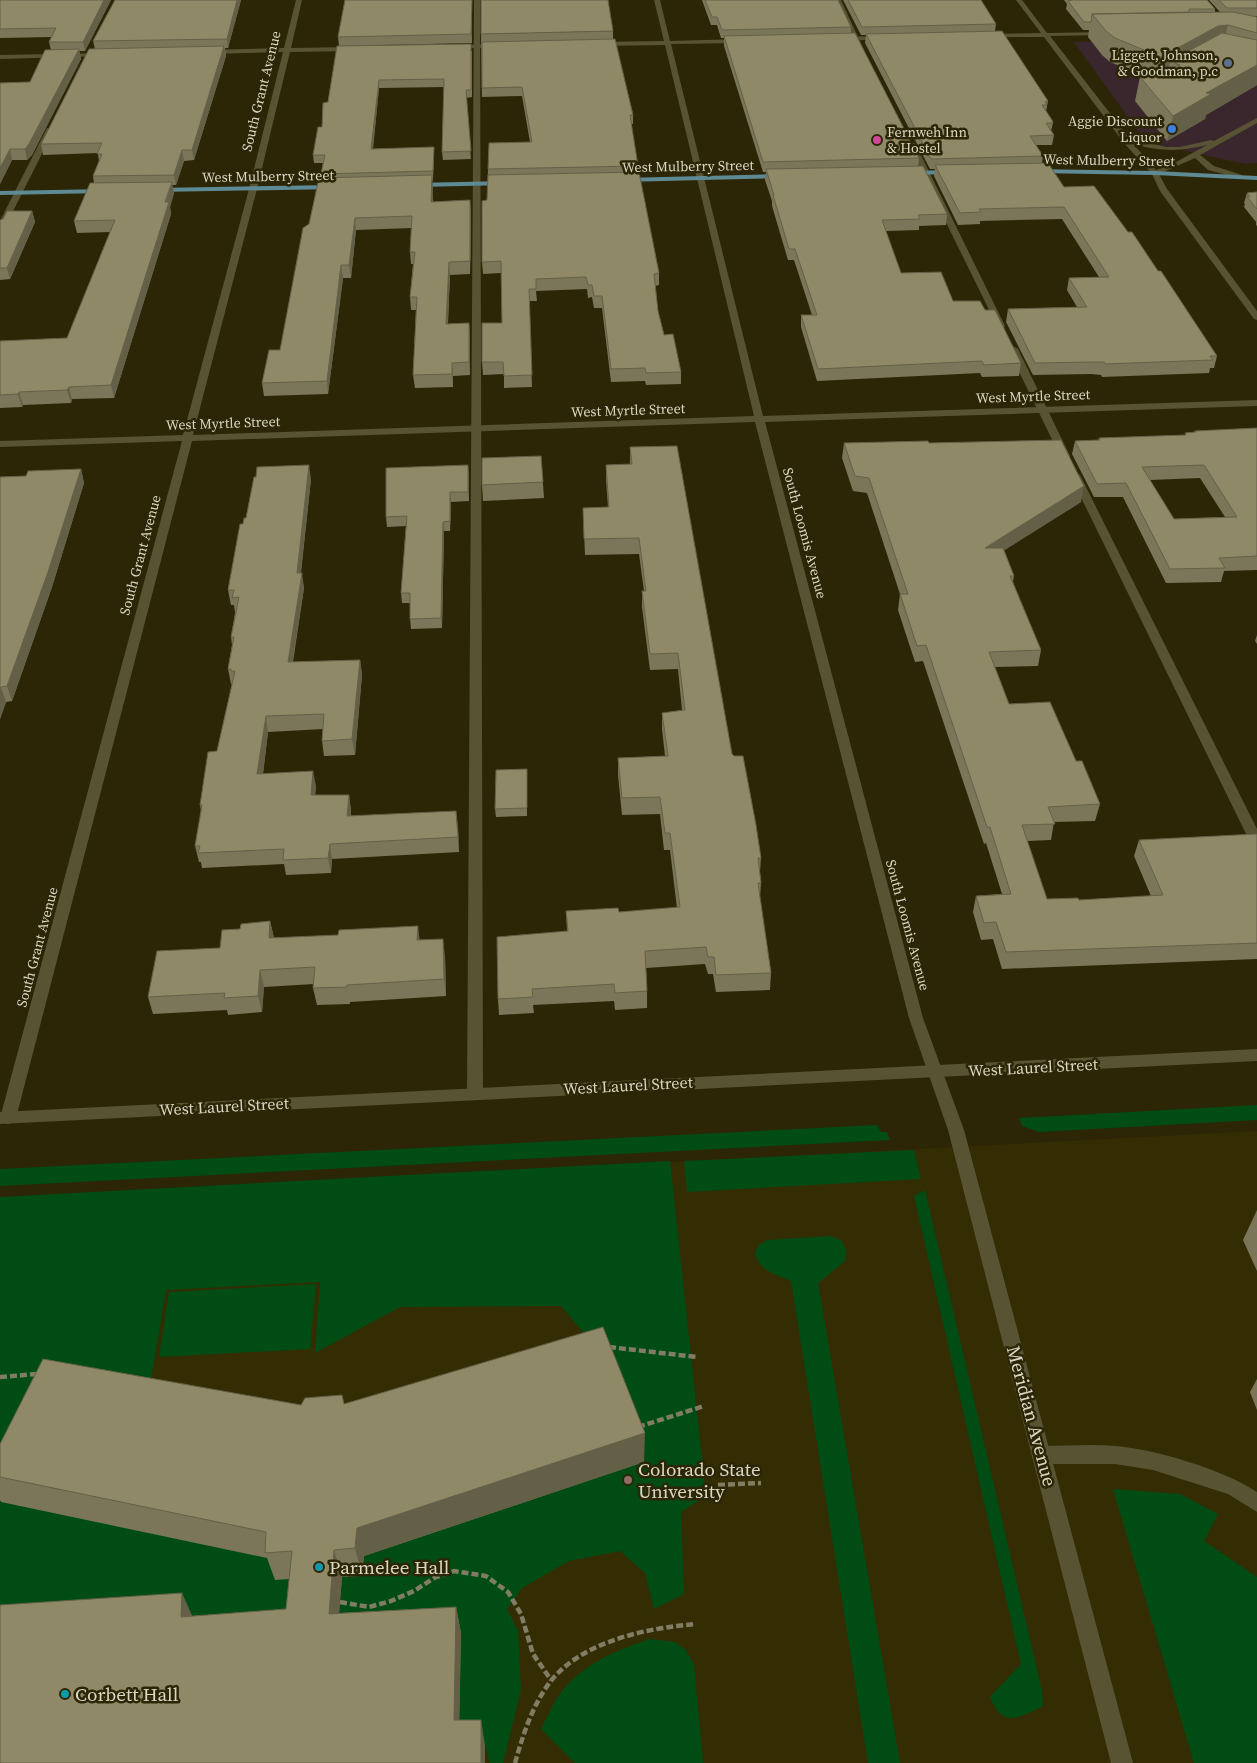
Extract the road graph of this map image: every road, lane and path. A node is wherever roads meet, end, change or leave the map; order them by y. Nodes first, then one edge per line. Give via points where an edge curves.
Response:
1 (299, 0) edge
2 (477, 0) edge
3 (657, 0) edge
4 (838, 0) edge
5 (1019, 0) edge
6 (1114, 33) edge
7 (1044, 34) junction
8 (982, 36) edge
9 (895, 38) edge
10 (837, 39) edge
11 (856, 39) junction
12 (749, 41) edge
13 (668, 43) junction
14 (95, 44) edge
15 (585, 44) edge
16 (506, 46) edge
17 (448, 47) edge
18 (477, 47) junction
19 (361, 49) edge
20 (286, 51) junction
21 (204, 52) edge
22 (109, 54) edge
23 (0, 57) edge
24 (88, 58) junction
25 (867, 58) edge
26 (1257, 120) edge
27 (52, 127) edge
28 (906, 134) edge
29 (1128, 141) junction
30 (1222, 142) junction
31 (1196, 155) junction
32 (1030, 171) edge
33 (964, 172) edge
34 (897, 173) edge
35 (926, 173) junction
36 (1154, 173) junction
37 (789, 176) edge
38 (1239, 177) junction
39 (701, 178) junction
40 (1257, 178) edge
41 (613, 180) edge
42 (516, 182) edge
43 (478, 183) junction
44 (408, 185) edge
45 (348, 186) edge
46 (253, 188) junction
47 (151, 190) edge
48 (113, 191) edge
49 (0, 193) edge
50 (18, 193) junction
51 (0, 229) edge
52 (1257, 317) edge
53 (1257, 403) edge
54 (1043, 409) junction
55 (760, 418) junction
56 (476, 429) junction
57 (186, 438) junction
58 (0, 444) edge
59 (1257, 842) edge
60 (1257, 1055) edge
61 (935, 1071) junction
62 (475, 1093) junction
63 (4, 1118) edge
64 (606, 1347) edge
65 (697, 1357) dead end
66 (42, 1373) edge
67 (0, 1377) edge
68 (704, 1406) dead end
69 (631, 1429) edge
70 (1042, 1455) junction
71 (762, 1482) dead end
72 (718, 1486) dead end
73 (1257, 1503) edge
74 (340, 1602) dead end
75 (696, 1624) dead end
76 (551, 1680) junction
77 (515, 1763) edge
78 (1122, 1763) edge

1 - 20 street, South Grant Avenue
2 - 18 street
3 - 13 street, South Loomis Avenue
4 - 11 street
5 - 7 street
6 - 7 street
7 - 8 street
7 - 29 street
9 - 11 street
10 - 11 street
11 - 25 street
12 - 13 street
13 - 15 street
13 - 39 street, South Loomis Avenue
14 - 24 street
16 - 18 street
17 - 18 street
18 - 43 street
19 - 20 street
20 - 21 street
20 - 46 street, South Grant Avenue
22 - 24 street
23 - 24 street
26 - 30 street
27 - 50 street
28 - 35 street
29 - 30 street via 1167,149
29 - 36 street
30 - 31 street
31 - 36 street
31 - 38 street via 1211,168
32 - 36 main road, West Mulberry Street
33 - 35 main road
34 - 35 main road
35 - 54 street
36 - 38 main road, West Mulberry Street
36 - 52 street
37 - 39 main road, West Mulberry Street
38 - 40 main road, West Mulberry Street
39 - 41 main road, West Mulberry Street
39 - 55 street, South Loomis Avenue
42 - 43 main road
43 - 44 main road
43 - 56 street
45 - 46 main road, West Mulberry Street
46 - 47 main road, West Mulberry Street
46 - 57 street, South Grant Avenue
48 - 50 main road
49 - 50 main road
50 - 51 street
53 - 54 street, West Myrtle Street
54 - 55 street, West Myrtle Street
54 - 59 street
55 - 56 street, West Myrtle Street
55 - 61 street, South Loomis Avenue via 916,1018
56 - 57 street, West Myrtle Street
56 - 62 street
57 - 58 street, West Myrtle Street
57 - 63 street, South Grant Avenue
60 - 61 street, West Laurel Street
61 - 62 street, West Laurel Street
61 - 70 street, Meridian Avenue via 956,1130
62 - 63 street, West Laurel Street
64 - 65 path
66 - 67 path
68 - 69 path
70 - 73 street via 1116,1455 1153,1461 1233,1487
70 - 78 street, Meridian Avenue
71 - 72 path
74 - 76 path via 369,1607 391,1601 454,1571 486,1576 508,1592 521,1614 533,1654
75 - 76 path via 654,1628 606,1644 575,1660
76 - 77 path via 534,1708

